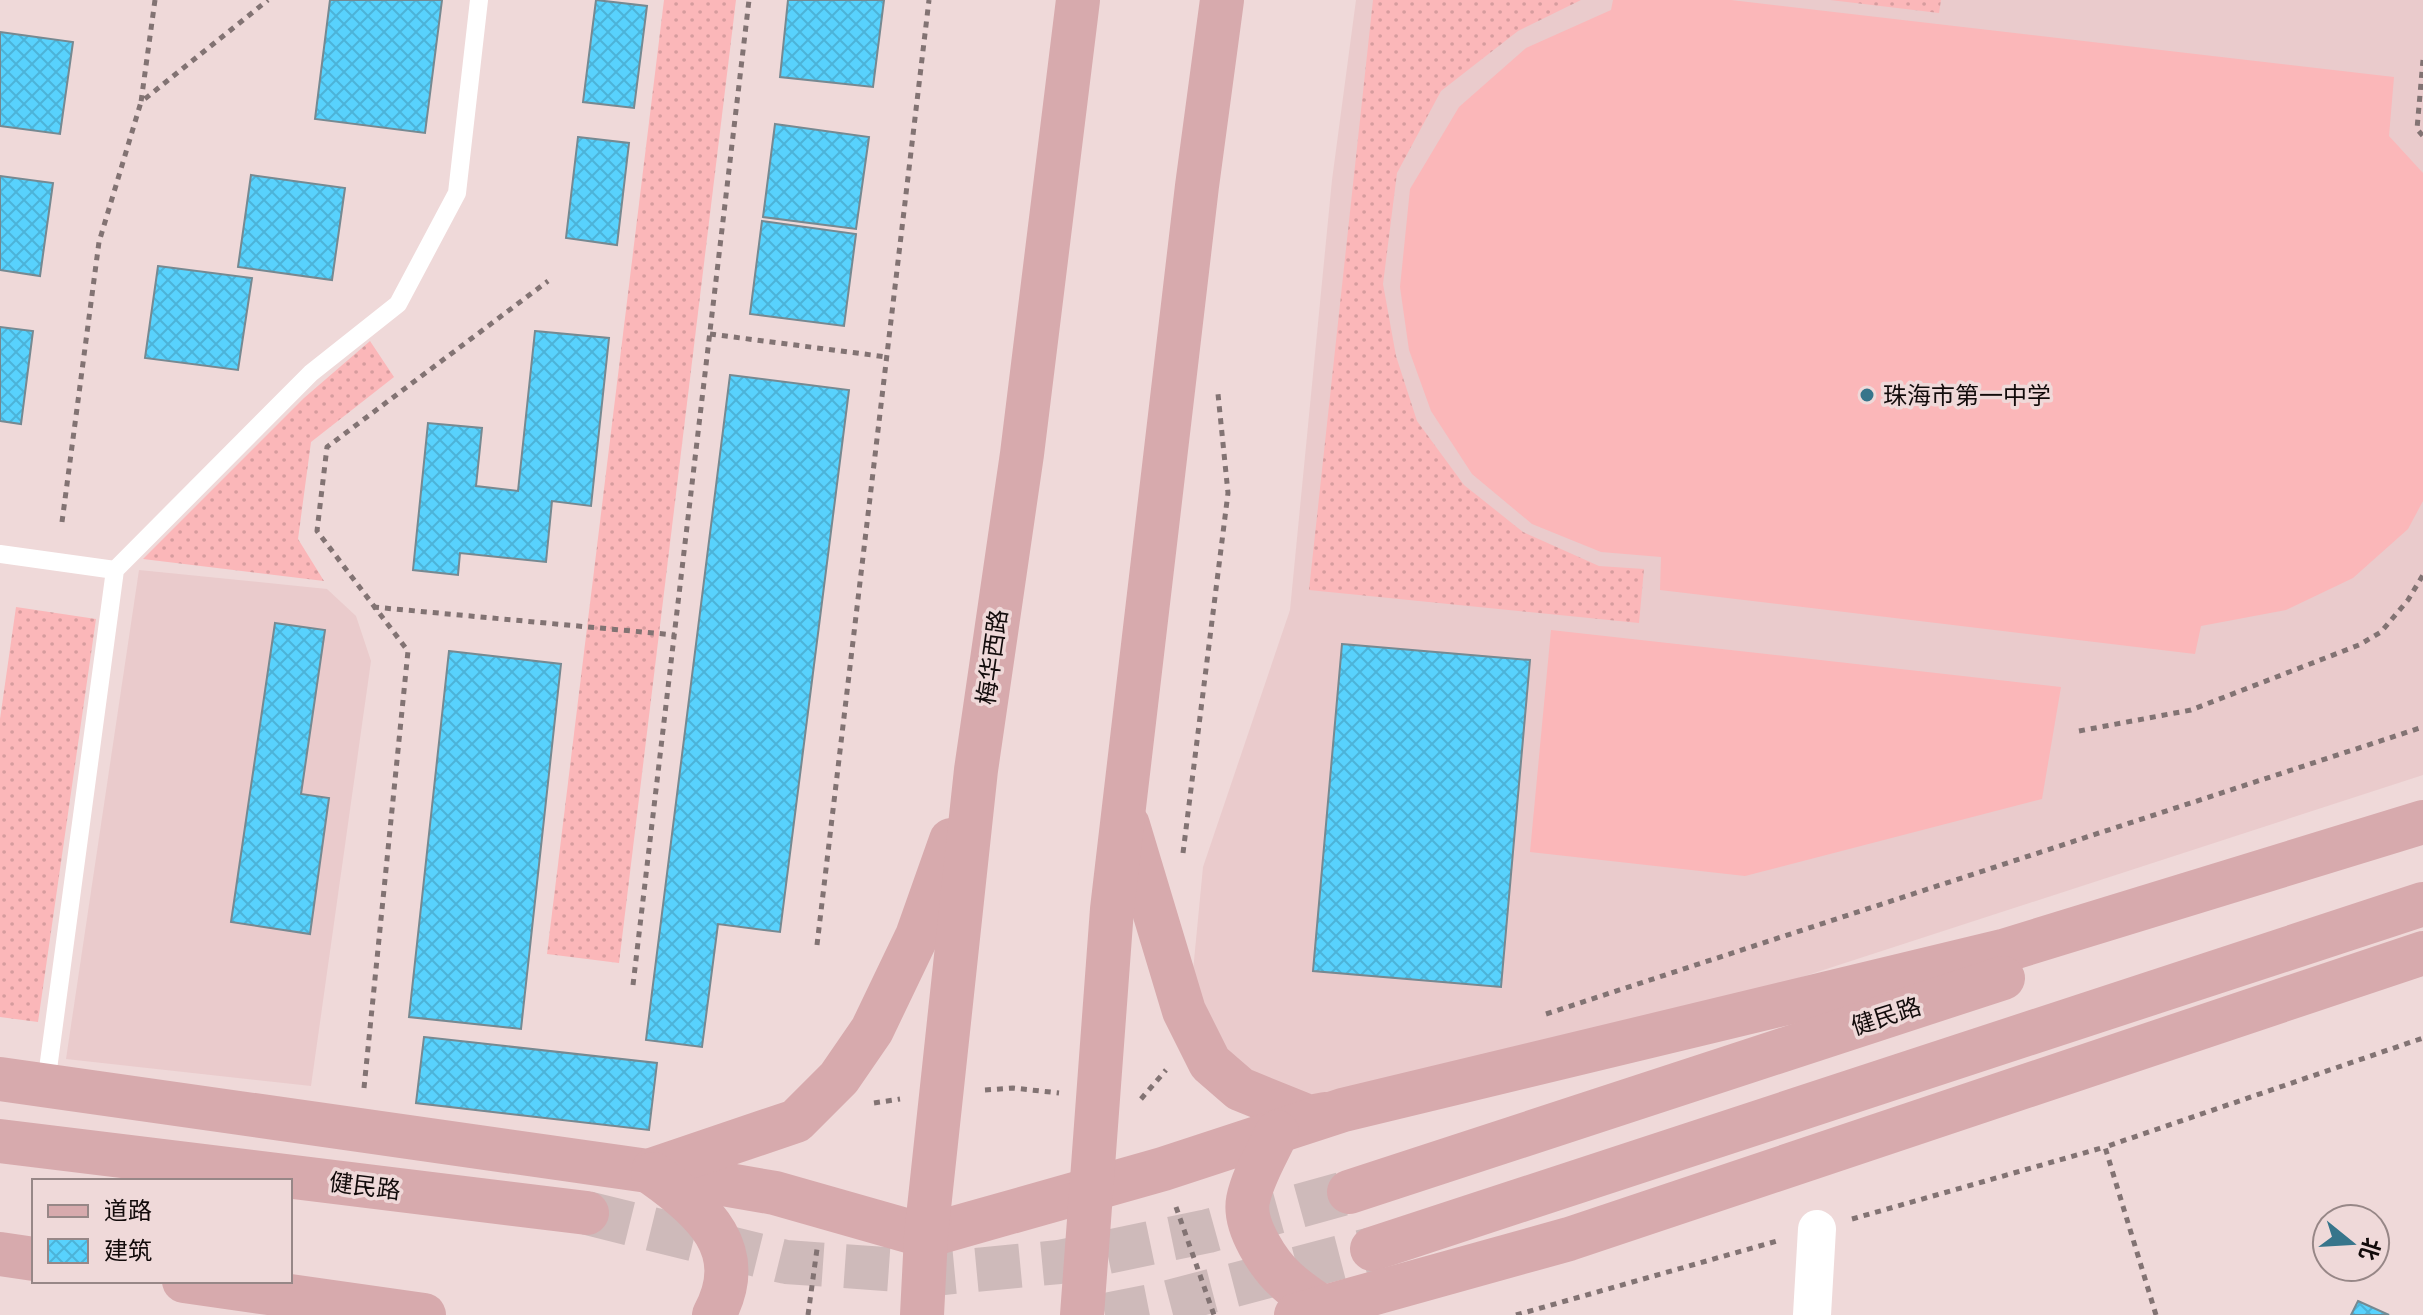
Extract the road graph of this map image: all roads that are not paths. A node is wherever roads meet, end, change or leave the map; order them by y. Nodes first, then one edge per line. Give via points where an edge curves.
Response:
1 (479, 0) edge
2 (1078, 0) edge
3 (1222, 0) edge
4 (0, 554) edge
5 (115, 570) junction
6 (976, 770) junction
7 (1123, 810) junction
8 (2423, 822) edge
9 (2423, 840) edge
10 (2423, 904) edge
11 (2423, 953) edge
12 (0, 1079) edge
13 (46, 1084) junction
14 (1343, 1110) junction
15 (1277, 1132) junction
16 (0, 1141) edge
17 (648, 1171) junction
18 (1091, 1190) junction
19 (1349, 1192) tunnel mouth
20 (587, 1213) tunnel mouth
21 (1817, 1229) dead end
22 (926, 1236) junction
23 (1372, 1249) tunnel mouth
24 (0, 1254) edge
25 (32, 1259) edge
26 (198, 1283) edge
27 (1309, 1311) edge
28 (424, 1315) edge
29 (714, 1315) edge
30 (922, 1315) edge
31 (1082, 1315) edge
32 (1812, 1315) edge

1 - 5 lane via 457,193 398,304 311,373
2 - 6 main road, 梅华西路 via 1022,454
3 - 7 main road
4 - 5 lane
5 - 13 lane
6 - 17 main road via 917,936 872,1030 839,1078 796,1121
6 - 22 main road, 梅华西路
7 - 14 main road via 1184,1011 1210,1063 1240,1089 1309,1117
7 - 18 main road
8 - 14 main road via 2003,951
9 - 19 main road, 健民路
10 - 23 main road
11 - 27 main road via 1569,1239
12 - 13 main road
13 - 17 main road
14 - 15 main road
15 - 18 main road
15 - 27 main road via 1247,1203 1251,1228 1266,1258
16 - 20 main road, 健民路
17 - 22 main road via 775,1193
17 - 29 main road via 679,1192 720,1239 728,1270
18 - 22 main road
18 - 31 main road
21 - 32 street
22 - 30 main road, 梅华西路
24 - 25 main road
26 - 28 main road

